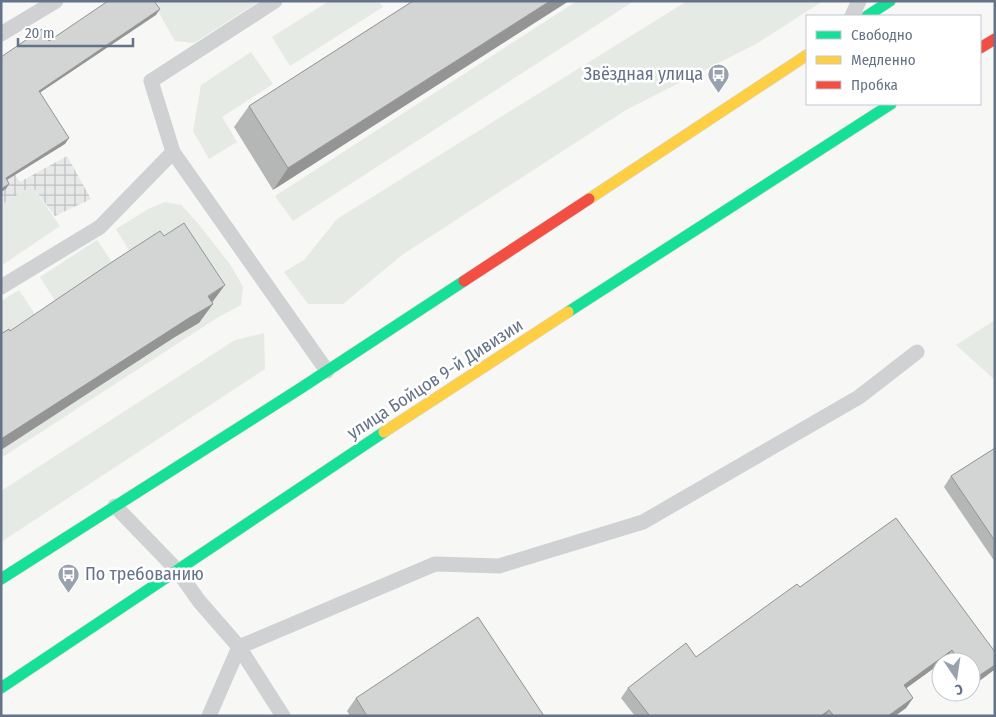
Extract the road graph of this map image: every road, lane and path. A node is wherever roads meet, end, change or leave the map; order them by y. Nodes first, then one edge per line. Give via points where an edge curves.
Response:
1 (56, 1) edge
2 (275, 1) edge
3 (859, 1) edge
4 (890, 1) edge
5 (852, 15) edge
6 (869, 15) edge
7 (1, 34) edge
8 (995, 40) edge
9 (981, 47) edge
10 (806, 56) edge
11 (889, 105) edge
12 (172, 152) junction
13 (1, 287) edge
14 (917, 352) dead end
15 (327, 371) junction
16 (114, 506) junction
17 (177, 570) junction
18 (1, 578) edge
19 (239, 647) junction
20 (1, 688) edge
21 (209, 716) edge
22 (283, 716) edge

1 - 7 lane
2 - 12 lane via 151,81
3 - 5 lane
4 - 6 main road
8 - 9 main road
10 - 15 main road
11 - 17 main road, улица Бойцов 9-й Дивизии via 690,232
12 - 13 lane via 100,227
12 - 15 lane
14 - 19 lane via 859,397 643,522 499,566 435,564
15 - 16 main road
16 - 17 lane
16 - 18 main road
17 - 19 lane
17 - 20 main road, улица Бойцов 9-й Дивизии
19 - 21 lane
19 - 22 lane

